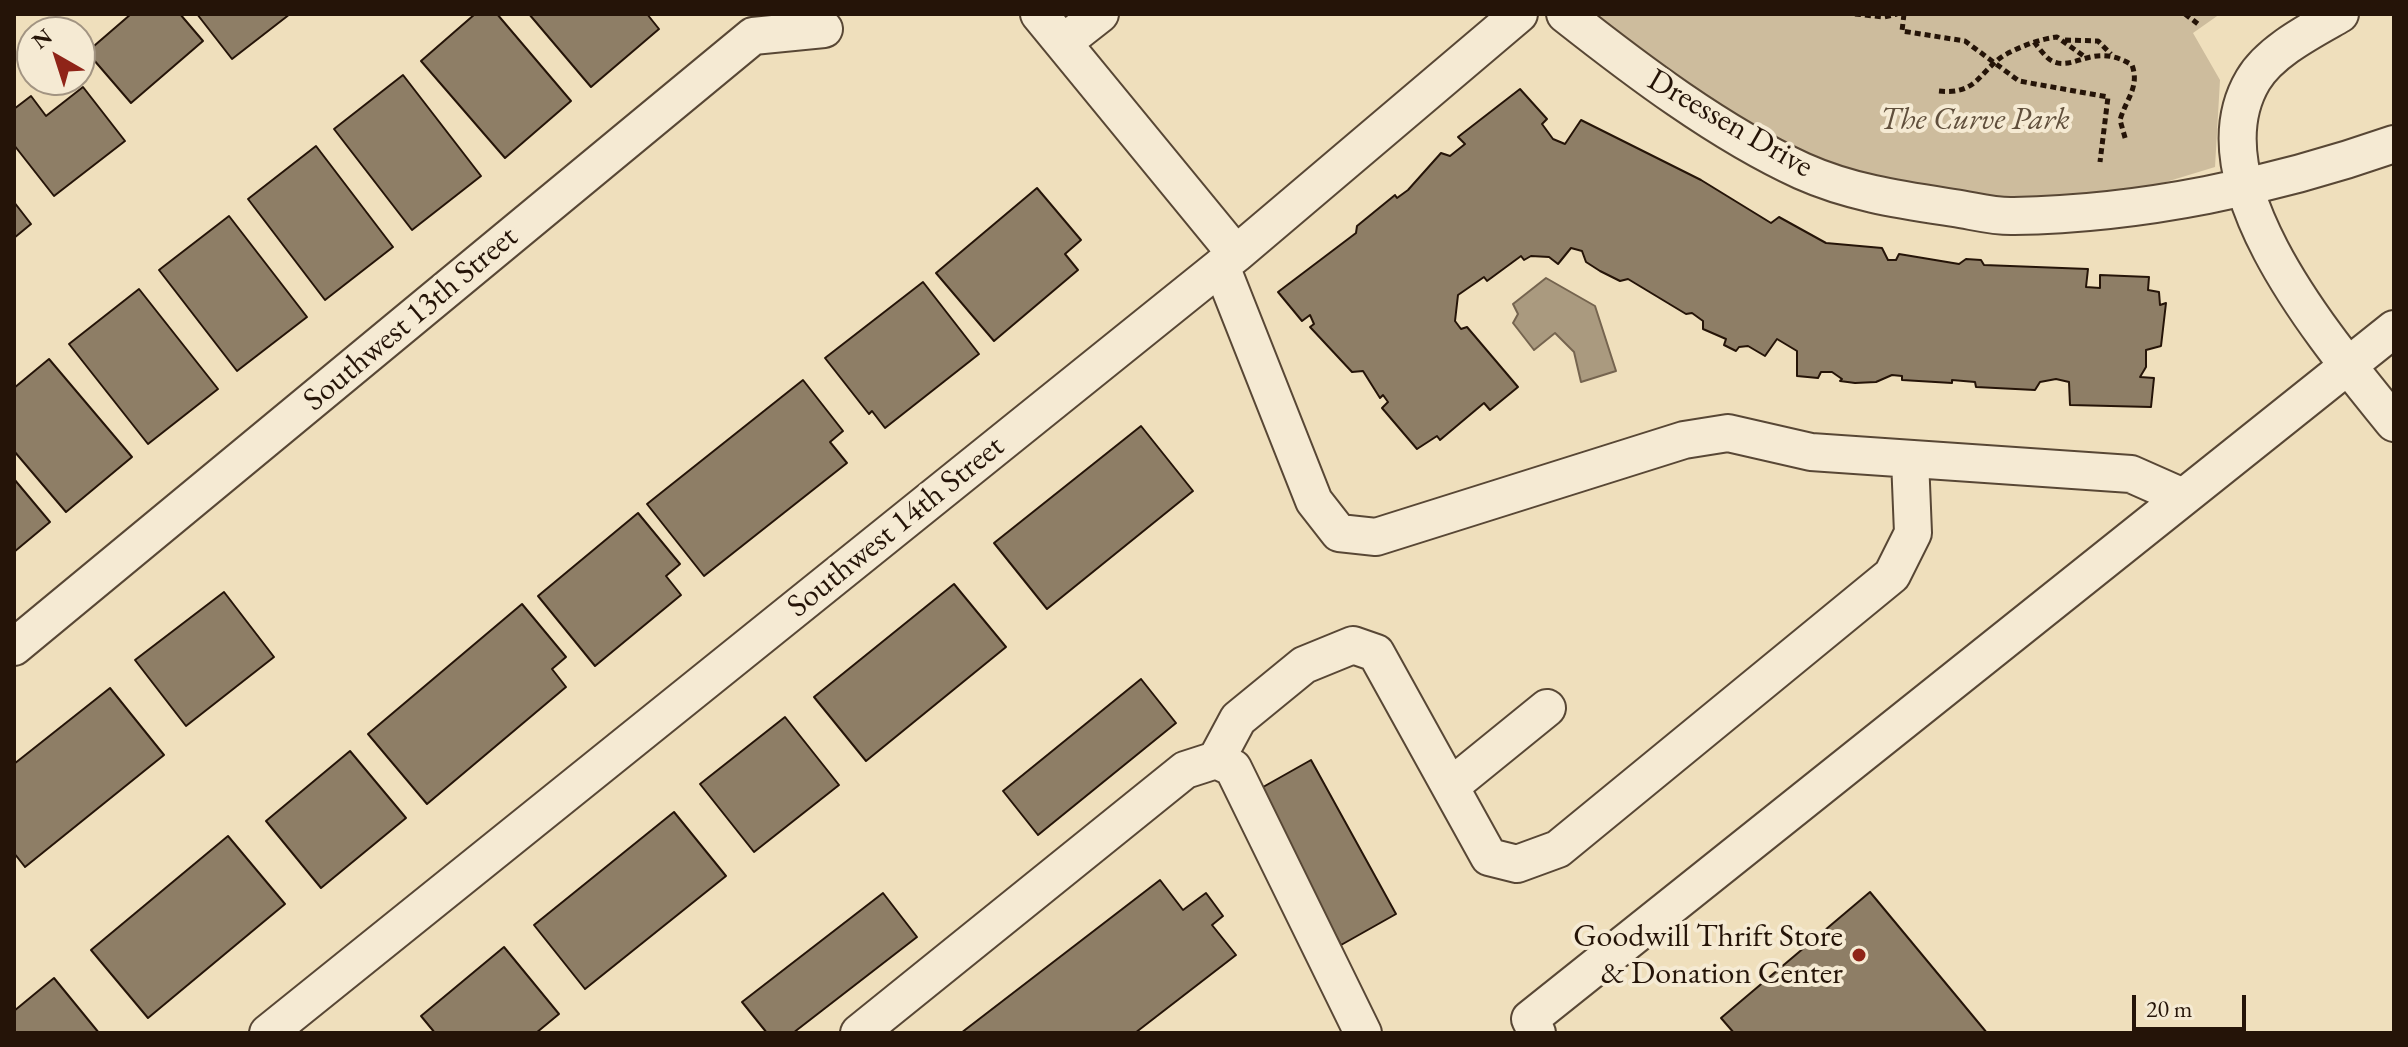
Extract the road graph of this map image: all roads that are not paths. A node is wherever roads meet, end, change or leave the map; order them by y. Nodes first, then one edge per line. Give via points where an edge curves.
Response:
1 (1039, 14) edge
2 (1100, 14) edge
3 (1519, 14) edge
4 (1565, 14) edge
5 (2340, 14) edge
6 (824, 29) dead end
7 (1063, 43) junction
8 (2394, 144) edge
9 (2242, 185) junction
10 (1228, 260) junction
11 (2394, 329) edge
12 (2348, 366) junction
13 (2394, 423) edge
14 (1910, 459) junction
15 (2183, 497) junction
16 (14, 647) edge
17 (1547, 708) dead end
18 (1216, 760) junction
19 (1451, 786) junction
20 (268, 1033) edge
21 (859, 1033) edge
22 (1363, 1033) edge
23 (1537, 1033) edge

1 - 7 street
2 - 7 street
3 - 10 street, Southwest 14th Street
4 - 9 street, Dreessen Drive via 1697,110 1802,171 1872,195 2012,216 2164,203
5 - 9 street via 2254,77 2243,101 2238,134
6 - 16 street, Southwest 13th Street via 753,36
7 - 10 street
8 - 9 street, Dreessen Drive
9 - 12 street via 2280,266
10 - 14 street via 1314,501 1339,533 1376,537 1684,440 1728,433 1811,452
10 - 20 street, Southwest 14th Street
11 - 12 street
12 - 13 street
12 - 15 street
14 - 15 street via 2131,474
14 - 19 street via 1913,533 1892,575 1558,849 1517,864 1489,857
15 - 23 street via 1530,1019
17 - 19 street
18 - 19 street via 1238,719 1304,665 1353,645 1376,653
18 - 21 street via 1185,770
18 - 22 street via 1233,768

